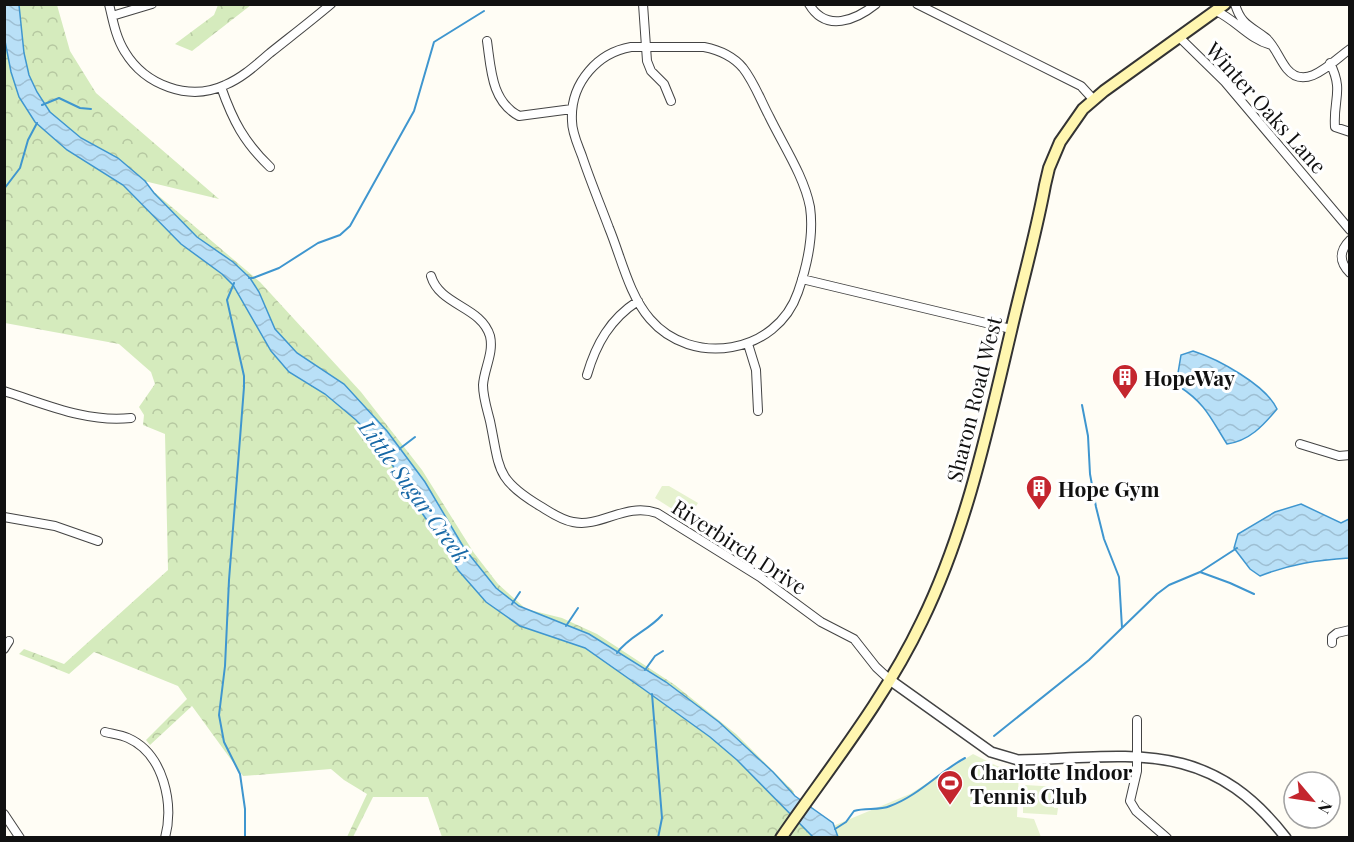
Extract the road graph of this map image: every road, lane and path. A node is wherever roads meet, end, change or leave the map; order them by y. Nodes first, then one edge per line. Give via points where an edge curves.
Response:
1 (109, 4) edge
2 (152, 4) edge
3 (331, 4) edge
4 (643, 4) edge
5 (809, 4) edge
6 (876, 4) edge
7 (918, 4) edge
8 (1235, 4) edge
9 (1220, 8) edge
10 (112, 15) junction
11 (1243, 26) junction
12 (1179, 37) junction
13 (487, 41) dead end
14 (647, 47) junction
15 (1350, 49) edge
16 (1330, 63) junction
17 (221, 87) junction
18 (1094, 99) junction
19 (671, 101) dead end
20 (572, 109) junction
21 (1350, 132) edge
22 (270, 167) dead end
23 (1350, 230) edge
24 (1350, 240) edge
25 (1350, 273) edge
26 (431, 276) dead end
27 (802, 279) junction
28 (638, 301) junction
29 (1011, 329) junction
30 (748, 344) junction
31 (587, 375) dead end
32 (4, 391) edge
33 (758, 411) dead end
34 (131, 418) dead end
35 (1299, 444) dead end
36 (1350, 455) edge
37 (4, 517) edge
38 (98, 541) dead end
39 (1350, 630) edge
40 (9, 641) dead end
41 (1332, 643) dead end
42 (4, 649) edge
43 (890, 680) junction
44 (1137, 720) dead end
45 (105, 732) dead end
46 (1137, 756) junction
47 (4, 814) edge
48 (20, 837) edge
49 (165, 837) edge
50 (781, 837) edge
51 (1167, 837) edge
52 (1286, 837) edge

1 - 10 street
2 - 10 street
3 - 17 street via 238,78
4 - 14 street
5 - 6 street via 820,17 840,22 859,16
7 - 18 street via 1081,86
8 - 11 street
9 - 11 street
9 - 12 main road, Sharon Road West
10 - 17 street via 124,51 151,79 184,91
11 - 16 street via 1266,38 1298,78 1309,77
12 - 18 main road, Sharon Road West
12 - 23 street, Winter Oaks Lane via 1225,82
13 - 20 street via 496,93 512,112 519,116
14 - 19 street via 651,71 664,84
14 - 20 street via 614,52 594,64 581,81
14 - 27 street via 693,46 715,50 735,60 749,77 807,196 811,223
15 - 16 street
16 - 21 street via 1339,90 1335,127
17 - 22 street via 237,127
18 - 29 main road, Sharon Road West via 1073,120 1049,168
20 - 28 street via 575,137
24 - 25 street via 1341,252 1341,260
26 - 43 street, Riverbirch Drive via 440,294 478,317 489,336 484,395 497,460 507,482 517,491 572,522 642,509 657,513 760,577 821,622 854,639
27 - 29 street
27 - 30 street via 796,298 781,320
28 - 30 street via 658,328 687,344 720,350
28 - 31 street via 606,331
29 - 43 main road, Sharon Road West via 952,551 921,623
30 - 33 street via 757,380
32 - 34 street via 64,411 113,420
35 - 36 street via 1339,456
37 - 38 street via 55,526
39 - 41 street via 1337,633
40 - 42 street
43 - 46 street via 991,752 1008,759
43 - 50 main road, Sharon Road West
44 - 46 street
45 - 49 street via 136,742 157,767 169,806
46 - 51 street via 1130,801
46 - 52 street via 1174,761 1220,778 1251,799
47 - 48 street

